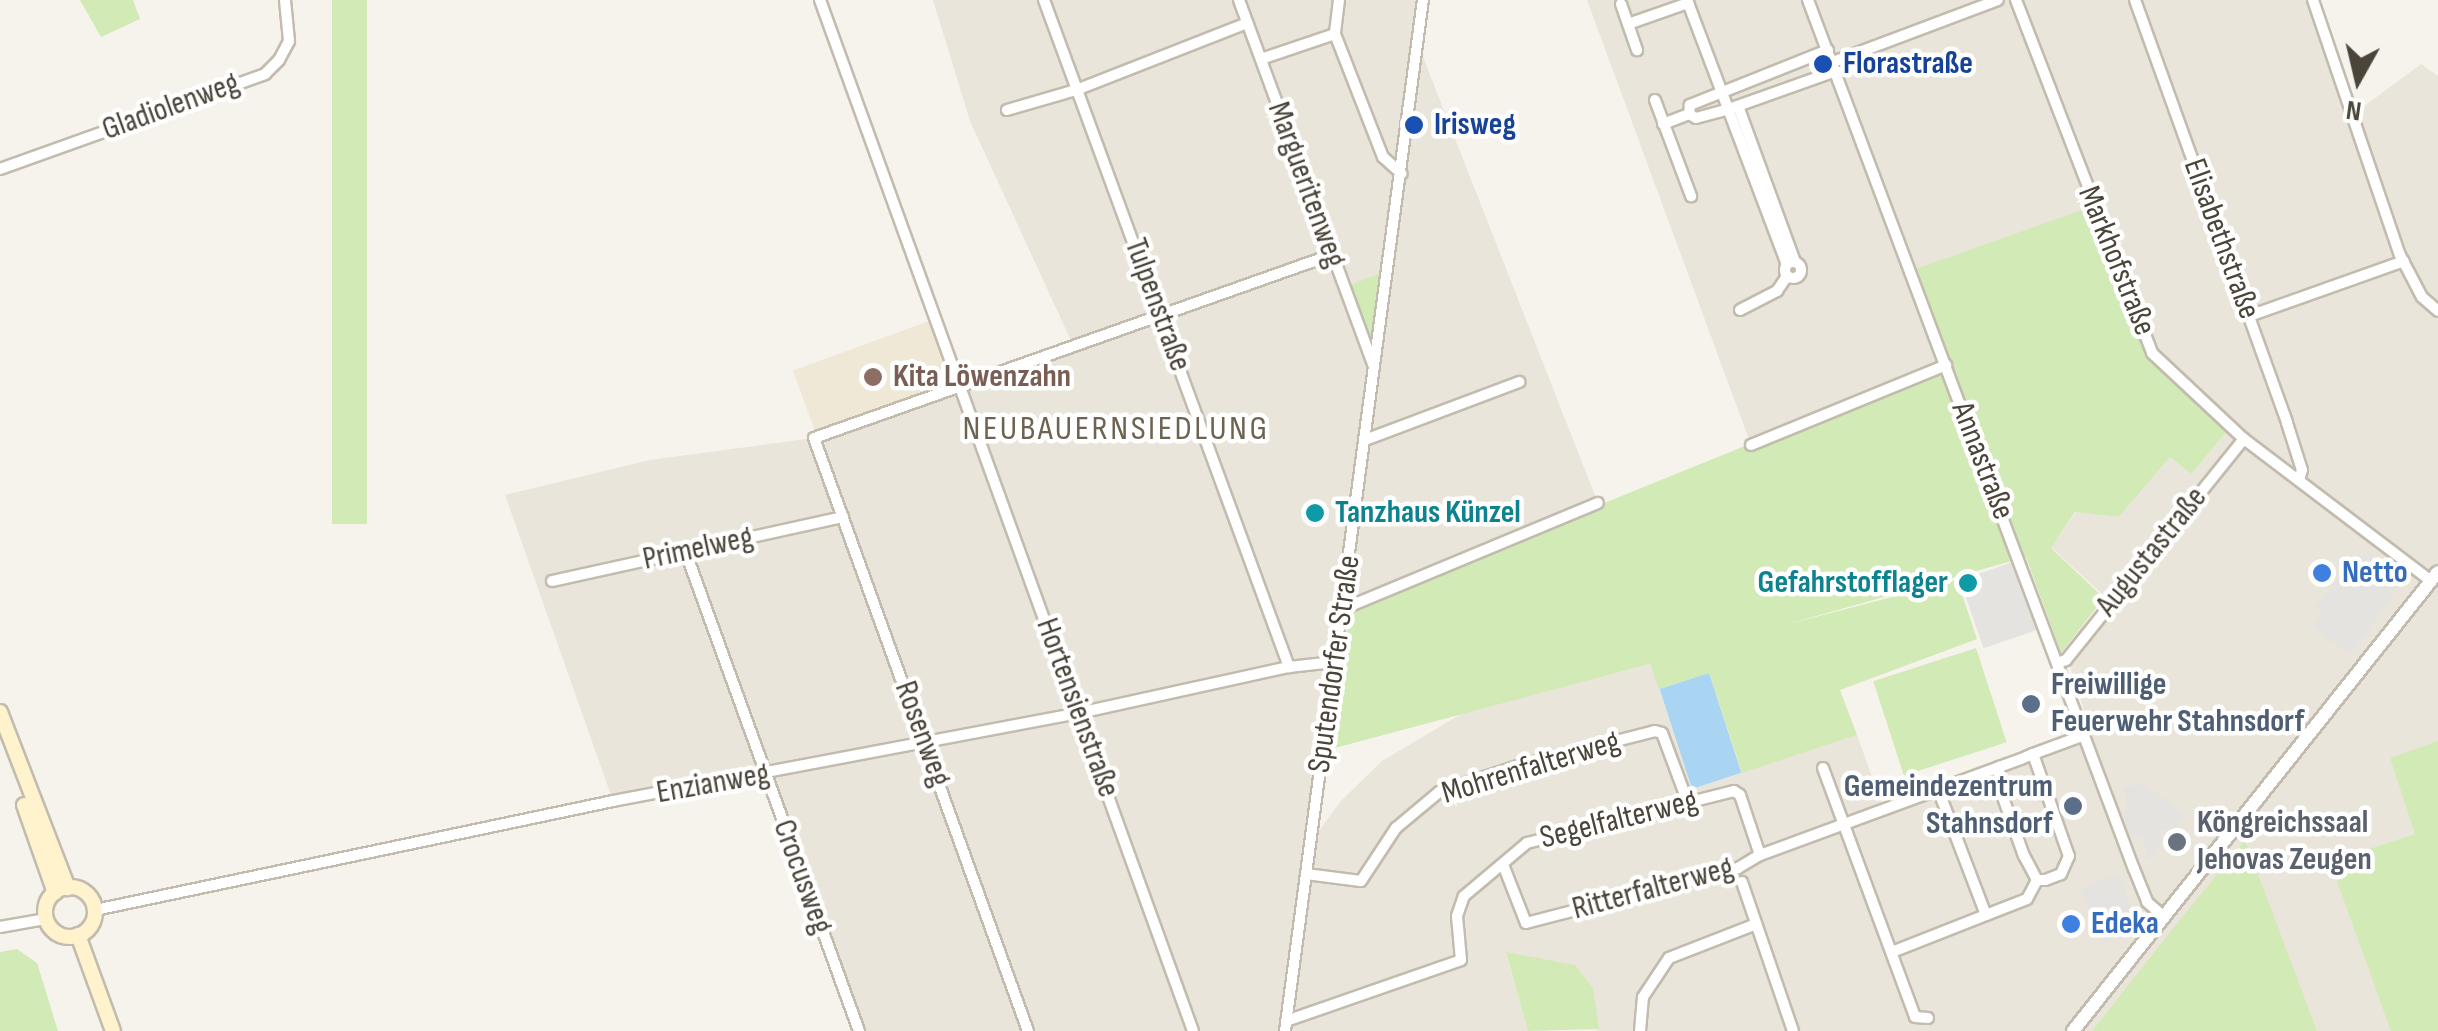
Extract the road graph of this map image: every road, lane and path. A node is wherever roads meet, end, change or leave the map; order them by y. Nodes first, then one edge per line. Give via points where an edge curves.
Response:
1 (285, 0) edge
2 (820, 0) edge
3 (1044, 0) edge
4 (1239, 0) edge
5 (1339, 0) edge
6 (1424, 0) edge
7 (1808, 0) edge
8 (1998, 0) edge
9 (2016, 0) edge
10 (2135, 0) edge
11 (2313, 0) edge
12 (1688, 2) edge
13 (1622, 4) dead end
14 (1246, 22) junction
15 (1628, 24) junction
16 (1335, 34) junction
17 (1637, 50) dead end
18 (1262, 60) junction
19 (1832, 61) junction
20 (1076, 90) junction
21 (1722, 92) junction
22 (1655, 100) dead end
23 (1734, 108) junction
24 (1006, 110) dead end
25 (1689, 114) junction
26 (1664, 124) junction
27 (0, 169) edge
28 (1402, 174) junction
29 (1691, 196) dead end
30 (1331, 256) junction
31 (2404, 261) junction
32 (1740, 310) dead end
33 (2438, 311) edge
34 (1160, 314) junction
35 (2249, 316) junction
36 (1946, 365) junction
37 (1375, 369) junction
38 (1519, 382) dead end
39 (959, 386) junction
40 (2244, 439) junction
41 (1365, 440) junction
42 (1751, 445) dead end
43 (2299, 480) junction
44 (1598, 503) dead end
45 (843, 517) junction
46 (686, 553) junction
47 (2434, 576) edge
48 (552, 580) dead end
49 (1343, 609) junction
50 (1334, 662) junction
51 (2058, 663) junction
52 (1289, 667) junction
53 (0, 712) edge
54 (1079, 713) junction
55 (2082, 736) junction
56 (0, 739) edge
57 (926, 743) junction
58 (2033, 754) junction
59 (1999, 767) junction
60 (1823, 768) dead end
61 (764, 775) junction
62 (1938, 790) junction
63 (1688, 802) junction
64 (1839, 826) junction
65 (1760, 855) junction
66 (1504, 867) junction
67 (1306, 874) junction
68 (2037, 880) junction
69 (1742, 882) dead end
70 (61, 890) junction
71 (94, 910) junction
72 (1986, 915) junction
73 (2164, 917) junction
74 (46, 919) junction
75 (1756, 924) junction
76 (0, 927) edge
77 (78, 936) junction
78 (1892, 952) junction
79 (1928, 1018) dead end
80 (1286, 1026) edge
81 (113, 1031) edge
82 (858, 1031) edge
83 (1028, 1031) edge
84 (1193, 1031) edge
85 (1640, 1031) edge
86 (1794, 1031) edge
87 (2073, 1031) edge

1 - 27 street, Gladiolenweg via 289,41 265,74
2 - 39 street, Hortensienstraße
3 - 20 street, Tulpenstraße
4 - 14 street, Margueritenweg
5 - 16 street
6 - 28 street, Sputendorfer Straße
7 - 19 street, Annastraße
8 - 19 street
9 - 40 street, Markhofstraße via 2152,353
10 - 35 street, Elisabethstraße
11 - 31 street
12 - 15 street
12 - 21 street
13 - 15 street
14 - 18 street, Margueritenweg
14 - 20 street
15 - 17 street
16 - 18 street
16 - 28 street via 1383,157
18 - 30 street, Margueritenweg
19 - 21 street
19 - 23 street
19 - 36 street, Annastraße
20 - 24 street
20 - 34 street, Tulpenstraße
21 - 23 street
21 - 25 street via 1690,105
22 - 26 street
23 - 25 street
23 - 32 street via 1790,267 1777,291
25 - 26 street
26 - 29 street
28 - 37 street, Sputendorfer Straße
30 - 34 street
30 - 37 street, Margueritenweg
31 - 33 street
31 - 35 street
34 - 39 street
34 - 52 street, Tulpenstraße
35 - 43 street, Elisabethstraße via 2302,470
36 - 42 street
36 - 51 street, Annastraße
37 - 41 street, Sputendorfer Straße
38 - 41 street
39 - 45 street, Rosenweg via 814,438
39 - 54 street, Hortensienstraße
40 - 43 street, Markhofstraße
40 - 51 street, Augustastraße
41 - 49 street, Sputendorfer Straße
43 - 47 street, Markhofstraße
44 - 49 street
45 - 46 street, Primelweg
45 - 57 street, Rosenweg
46 - 48 street, Primelweg
46 - 61 street, Crocusweg
47 - 73 street
49 - 50 street, Sputendorfer Straße
50 - 52 street, Enzianweg
50 - 67 street, Sputendorfer Straße
51 - 55 street, Annastraße
52 - 54 street, Enzianweg
53 - 70 main road
54 - 57 street, Enzianweg
54 - 84 street, Hortensienstraße
55 - 58 street, Ritterfalterweg
55 - 73 street, Annastraße via 2147,902
56 - 70 main road
57 - 61 street, Enzianweg
57 - 83 street, Rosenweg
58 - 59 street, Ritterfalterweg
58 - 68 street via 2069,856 2061,874
59 - 62 street, Ritterfalterweg
59 - 68 street via 1999,786
60 - 64 street
61 - 71 street, Enzianweg
61 - 82 street, Crocusweg
62 - 64 street, Ritterfalterweg
62 - 72 street
63 - 65 street, Segelfalterweg via 1740,796
63 - 66 street, Segelfalterweg via 1526,843
63 - 67 street, Mohrenfalterweg via 1662,733 1655,732 1439,792 1396,828 1361,881
64 - 65 street, Ritterfalterweg
64 - 78 street
65 - 66 street, Ritterfalterweg via 1738,868 1526,922
66 - 80 street, Segelfalterweg via 1483,876 1464,896 1456,916 1461,960
67 - 80 street, Sputendorfer Straße
68 - 72 street via 2027,899
69 - 75 street
70 - 71 main road via 82,891
70 - 74 main road via 46,905
71 - 77 main road via 91,925
72 - 78 street
73 - 87 street
74 - 76 street
74 - 77 main road via 59,934
75 - 85 street via 1669,958 1644,997
75 - 86 street
77 - 81 main road
78 - 79 street via 1915,1017

